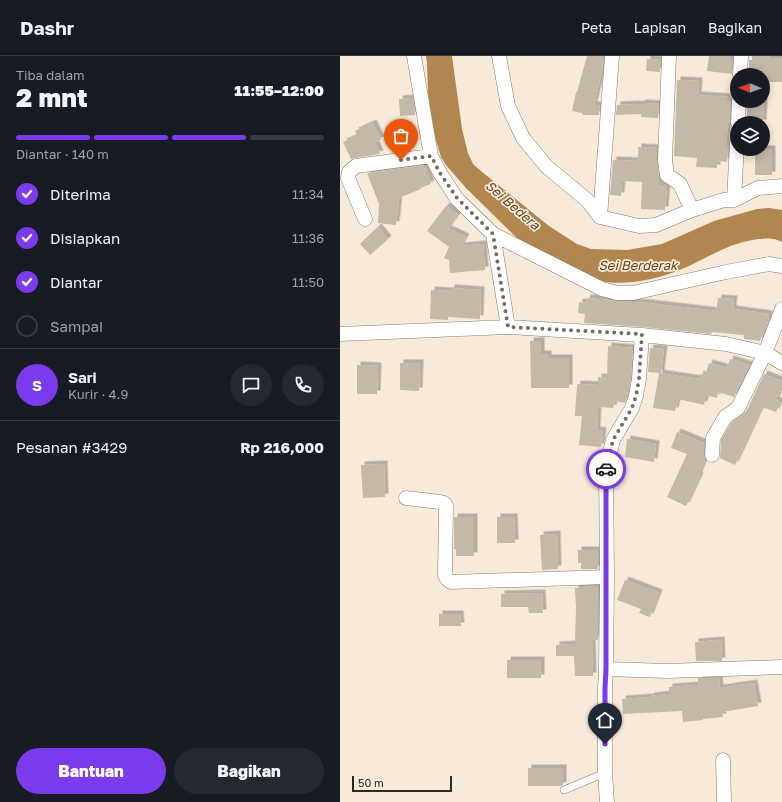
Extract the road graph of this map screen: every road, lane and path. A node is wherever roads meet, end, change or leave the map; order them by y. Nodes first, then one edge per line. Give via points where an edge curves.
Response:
1 (414, 56) edge
2 (499, 56) edge
3 (612, 56) edge
4 (670, 56) edge
5 (741, 56) edge
6 (740, 68) edge
7 (431, 156) junction
8 (736, 156) edge
9 (782, 186) edge
10 (734, 200) junction
11 (692, 210) junction
12 (600, 217) junction
13 (365, 219) dead end
14 (493, 234) junction
15 (782, 266) edge
16 (782, 309) edge
17 (508, 327) junction
18 (340, 334) edge
19 (642, 334) junction
20 (764, 352) junction
21 (782, 363) edge
22 (712, 455) dead end
23 (406, 498) dead end
24 (607, 577) junction
25 (782, 667) edge
26 (606, 669) junction
27 (723, 760) dead end
28 (605, 773) junction
29 (564, 790) dead end
30 (607, 802) edge
31 (724, 802) edge

1 - 7 street
2 - 12 street via 508,106 524,138 546,167 587,200
3 - 12 street
4 - 11 street via 667,175 680,184
5 - 6 street
7 - 13 street via 356,166 348,172 348,178
7 - 14 street via 457,198
8 - 10 street
9 - 10 street via 758,188
10 - 11 street via 724,200
11 - 12 street via 656,224 639,226
14 - 15 street via 616,293 633,293 769,264
14 - 17 street
16 - 20 street
17 - 18 street
17 - 19 street
19 - 20 street via 726,344
19 - 24 street via 636,396 632,408 613,440 606,468
20 - 21 street
20 - 22 street via 738,408 725,416 714,438
23 - 24 street via 440,502 446,506 445,574 451,582
24 - 26 street
25 - 26 street via 667,672
26 - 28 street
27 - 31 street
28 - 29 lane
28 - 30 street

